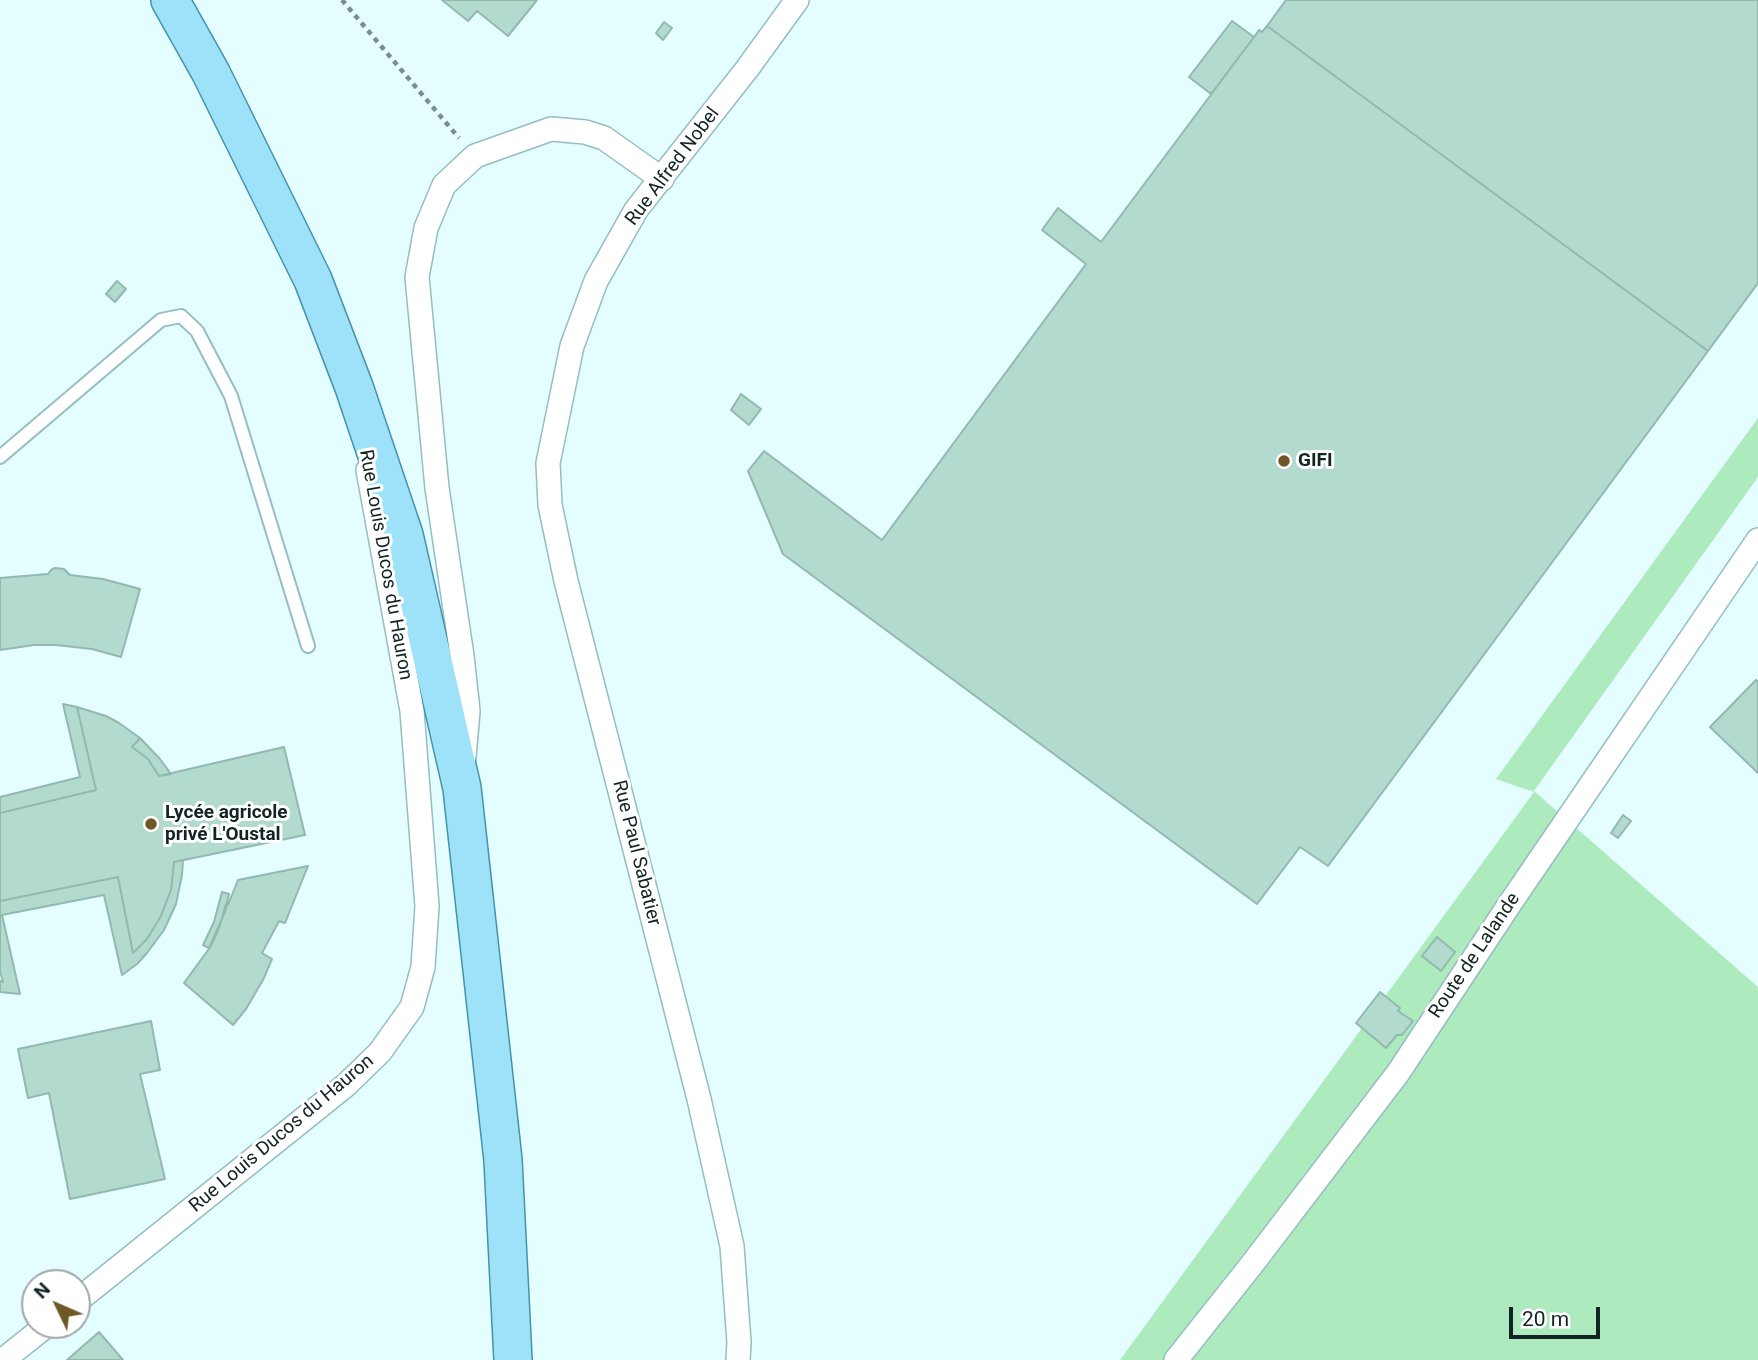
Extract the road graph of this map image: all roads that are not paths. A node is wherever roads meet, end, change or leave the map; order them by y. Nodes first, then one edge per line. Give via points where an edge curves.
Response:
1 (170, 0) edge
2 (797, 0) edge
3 (662, 179) junction
4 (572, 346) joint
5 (354, 387) junction
6 (0, 457) edge
7 (1758, 540) edge
8 (308, 646) dead end
9 (462, 788) junction
10 (91, 1290) edge
11 (29, 1339) edge
12 (3, 1360) edge
13 (513, 1360) edge
14 (738, 1360) edge
15 (1176, 1360) edge

1 - 5 main road via 313,280
2 - 3 street, Rue Alfred Nobel
3 - 4 street, Rue Alfred Nobel via 636,211 596,281
3 - 9 street via 604,138 551,129 475,156 444,185 426,228 417,277 437,488 468,710
4 - 14 street, Rue Paul Sabatier via 548,463 550,505 565,581 729,1232
5 - 9 main road via 404,535
5 - 10 street, Rue Louis Ducos du Hauron via 412,711 427,906 423,967 412,1007 380,1052 346,1085
6 - 8 lane via 162,320 181,316 197,331 231,396
7 - 15 street, Route de Lalande via 1398,1073
9 - 13 main road via 503,1160
11 - 12 street

